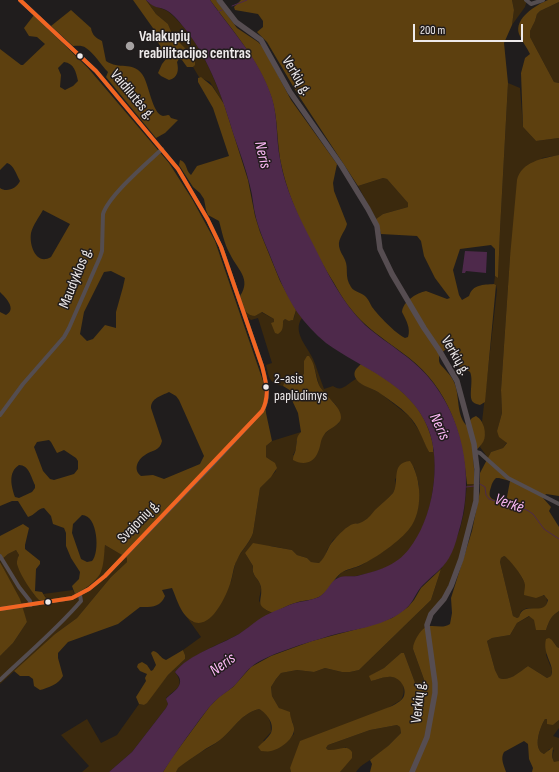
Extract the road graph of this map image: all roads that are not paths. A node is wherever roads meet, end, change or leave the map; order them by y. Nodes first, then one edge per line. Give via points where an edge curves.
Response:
1 (20, 0) edge
2 (219, 0) edge
3 (526, 0) edge
4 (543, 0) edge
5 (162, 149) junction
6 (266, 402) joint
7 (0, 415) edge
8 (476, 452) junction
9 (559, 504) edge
10 (0, 556) edge
11 (80, 595) junction
12 (31, 605) junction
13 (0, 609) edge
14 (0, 680) edge
15 (412, 772) edge

1 - 5 street, Vaidilutės g. via 96,71
2 - 8 main road, Verkių g. via 236,22 261,40 290,92 368,209 377,226 380,248 392,274 457,381
3 - 4 street via 531,4
5 - 6 street, Vaidilutės g. via 184,178 221,246 267,383
5 - 7 street, Maudyklos g. via 116,193 104,209 102,251 69,328
6 - 11 street, Svajonių g. via 262,411 105,576
8 - 9 street via 508,478
8 - 15 main road, Verkių g. via 478,494 469,532 451,586 431,614 427,625 435,693 427,737
10 - 12 street
11 - 12 street, Svajonių g. via 69,600
11 - 14 street via 81,601 75,608
12 - 13 street, Svajonių g.

